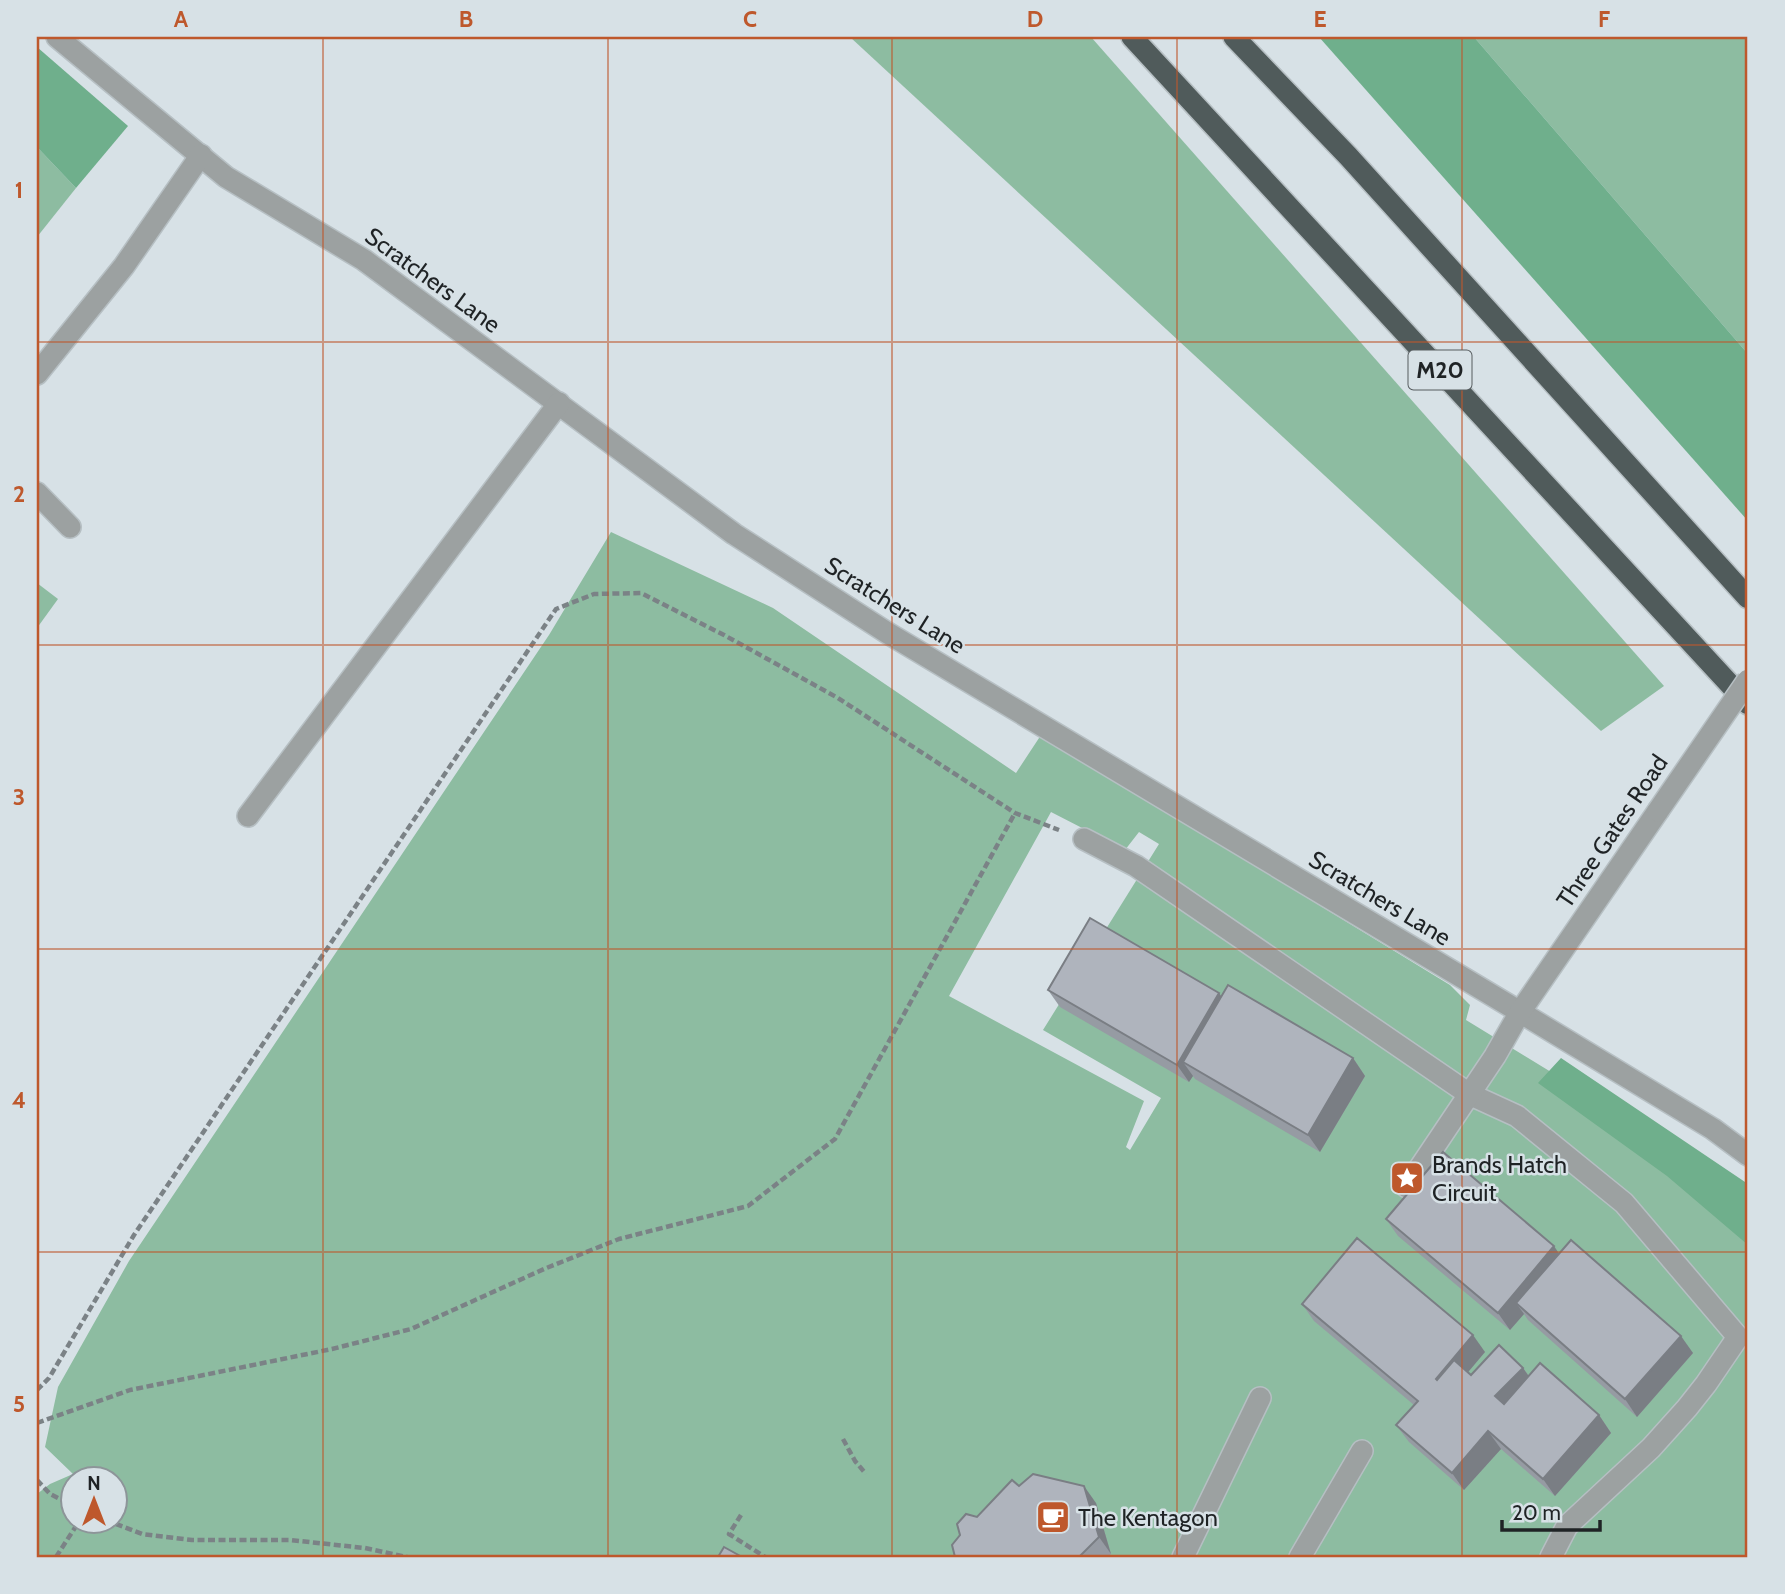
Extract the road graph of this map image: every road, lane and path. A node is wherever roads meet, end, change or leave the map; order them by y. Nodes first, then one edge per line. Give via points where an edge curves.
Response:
1 (57, 37) edge
2 (1132, 37) edge
3 (1234, 37) edge
4 (201, 155) junction
5 (37, 374) edge
6 (559, 403) junction
7 (37, 493) edge
8 (70, 527) dead end
9 (1748, 597) edge
10 (1748, 680) edge
11 (1748, 704) edge
12 (1015, 813) junction
13 (248, 816) dead end
14 (1084, 839) joint
15 (1520, 1012) junction
16 (1469, 1094) junction
17 (1748, 1155) edge
18 (1407, 1187) dead end
19 (1743, 1341) edge
20 (37, 1390) edge
21 (1260, 1398) dead end
22 (37, 1423) edge
23 (843, 1439) dead end
24 (1362, 1451) dead end
25 (866, 1474) dead end
26 (37, 1480) edge
27 (60, 1499) edge
28 (741, 1515) dead end
29 (130, 1530) edge
30 (71, 1534) edge
31 (56, 1557) edge
32 (407, 1557) edge
33 (765, 1557) edge
34 (1183, 1557) edge
35 (1300, 1557) edge
36 (1551, 1557) edge

1 - 4 street, Scratchers Lane
2 - 11 highway, M20
3 - 9 highway via 1348,156
4 - 5 street via 124,266
4 - 6 street, Scratchers Lane via 226,177 364,260
6 - 13 street
6 - 15 street, Scratchers Lane via 734,534 886,632
7 - 8 street
10 - 15 street, Three Gates Road, bridge
12 - 14 path
12 - 20 path via 838,698 641,593 594,594 556,609 134,1235 49,1378
12 - 22 path via 835,1139 748,1206 620,1239 411,1329 130,1390
14 - 16 street via 1136,866
15 - 16 street, Three Gates Road
15 - 17 street, Scratchers Lane
16 - 18 street, Three Gates Road
16 - 19 street via 1517,1116 1624,1203
19 - 36 street via 1651,1448 1567,1526
21 - 34 street
23 - 25 path
24 - 35 street
26 - 27 path
28 - 33 path via 729,1534
29 - 32 path via 192,1540 290,1540
30 - 31 path

